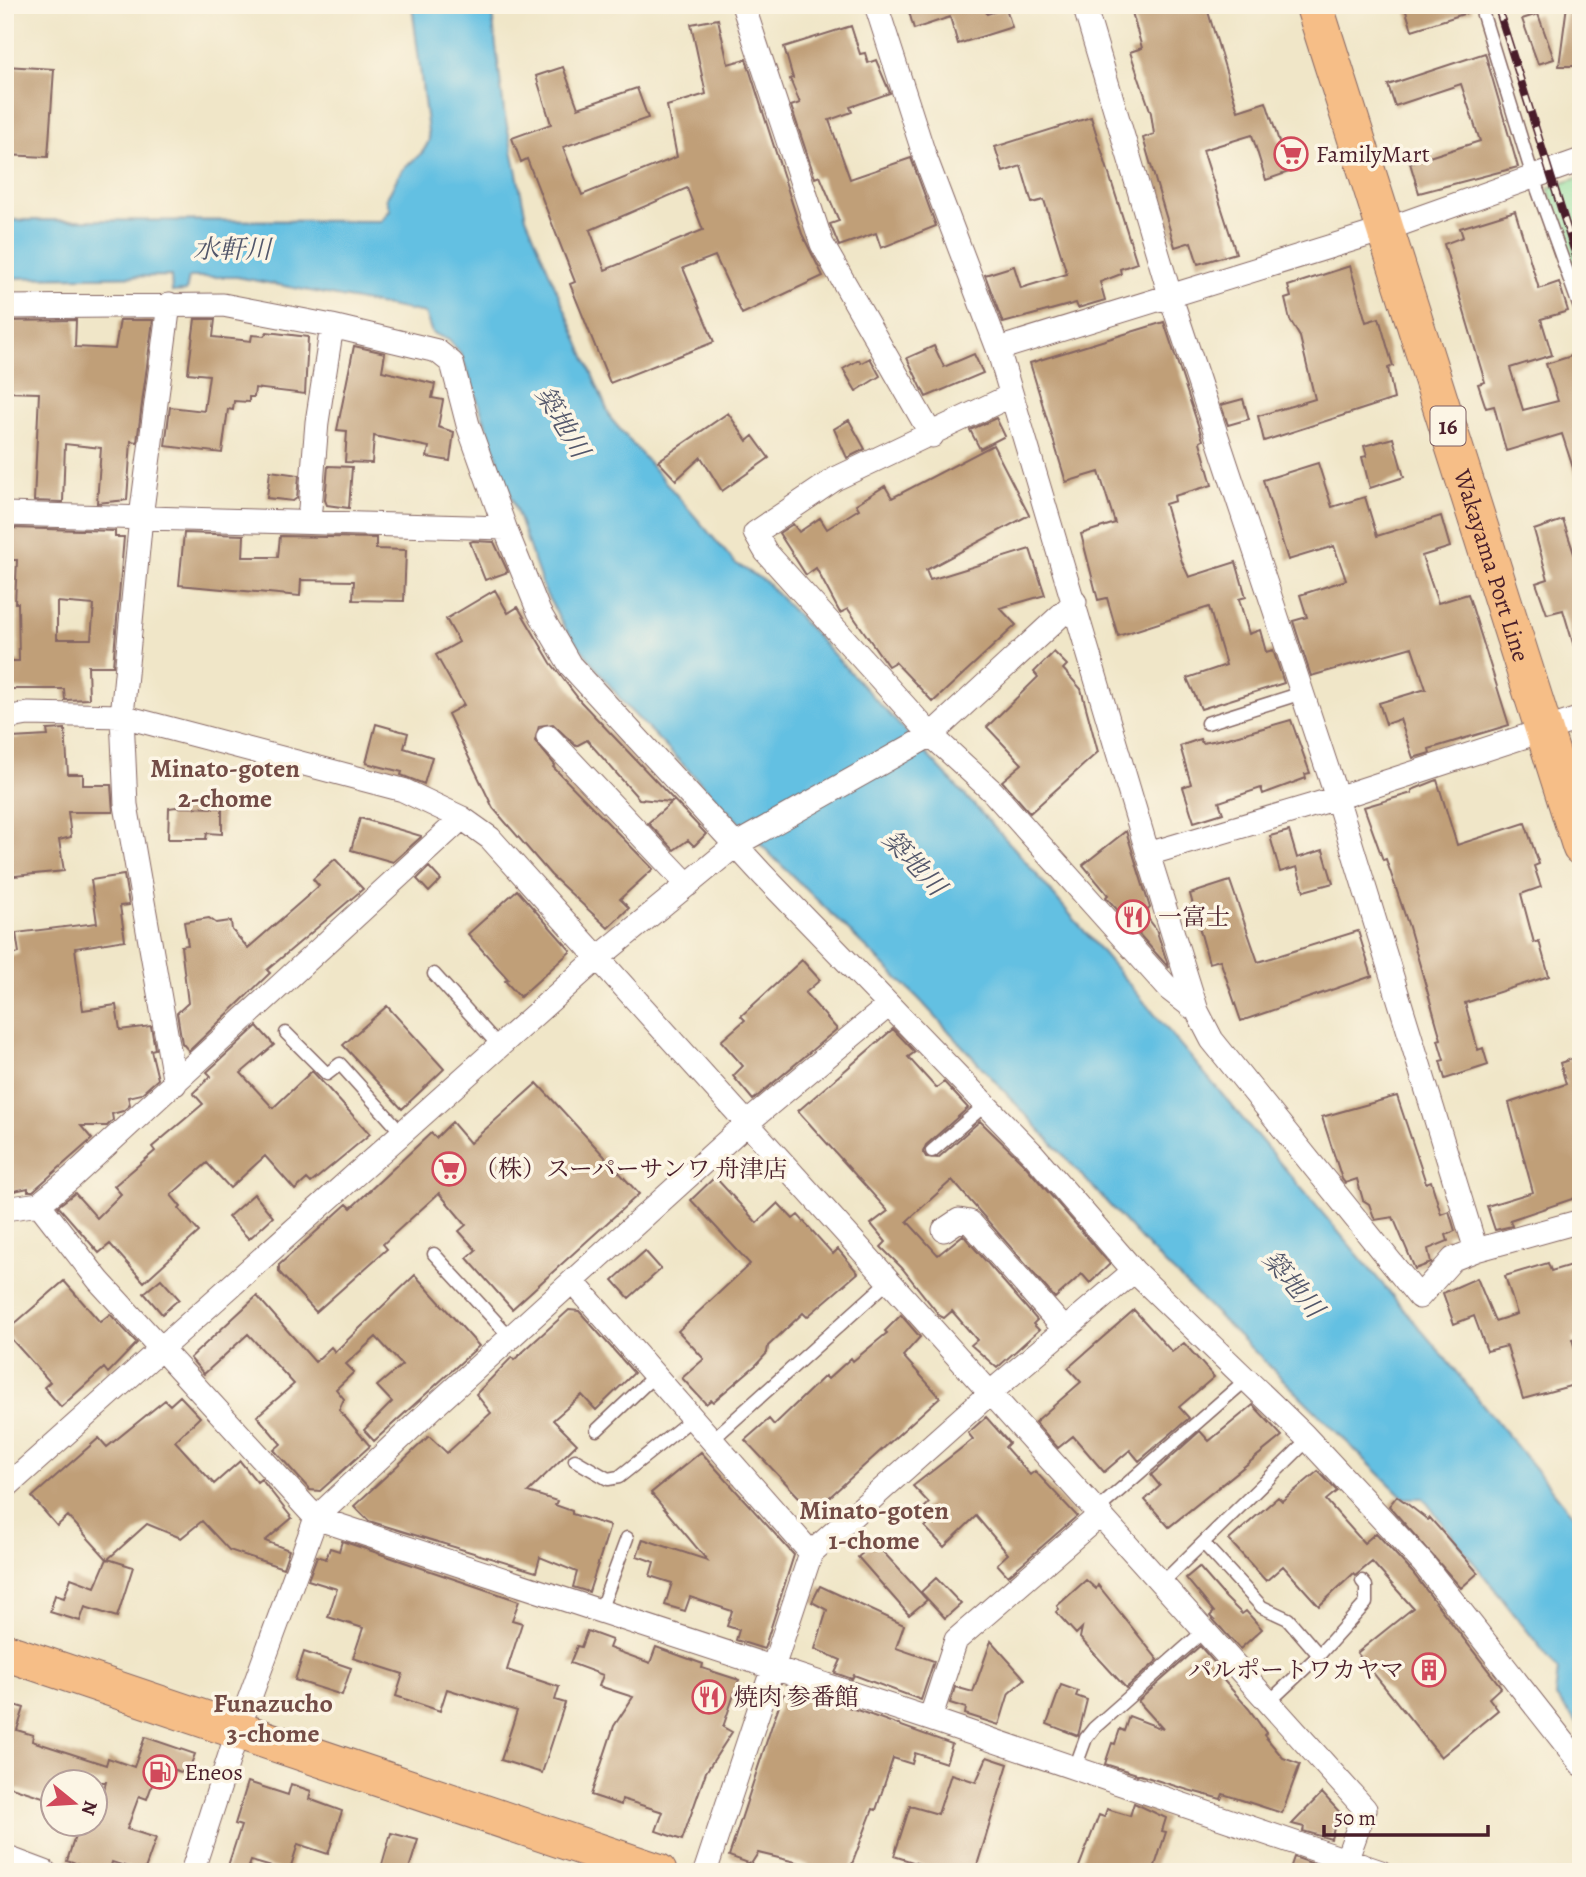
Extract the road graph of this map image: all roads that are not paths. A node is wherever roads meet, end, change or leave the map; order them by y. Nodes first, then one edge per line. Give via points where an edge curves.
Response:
1 (743, 5) edge
2 (876, 5) edge
3 (1084, 5) edge
4 (1314, 5) edge
5 (1480, 5) edge
6 (1581, 160) edge
7 (1533, 177) junction
8 (1387, 229) junction
9 (1170, 295) junction
10 (169, 304) junction
11 (5, 307) edge
12 (1581, 311) edge
13 (331, 326) junction
14 (998, 349) junction
15 (1010, 396) junction
16 (932, 436) junction
17 (5, 514) edge
18 (141, 517) junction
19 (309, 521) junction
20 (505, 528) junction
21 (1075, 602) junction
22 (1302, 693) junction
23 (122, 716) junction
24 (5, 718) edge
25 (1581, 718) edge
26 (1207, 723) dead end
27 (1544, 730) junction
28 (548, 737) dead end
29 (926, 738) junction
30 (1336, 798) junction
31 (463, 818) junction
32 (741, 841) junction
33 (1581, 847) edge
34 (1148, 855) junction
35 (688, 885) junction
36 (597, 958) junction
37 (434, 974) dead end
38 (889, 1005) junction
39 (1197, 1011) junction
40 (286, 1033) dead end
41 (499, 1046) junction
42 (175, 1084) junction
43 (984, 1107) junction
44 (747, 1124) junction
45 (402, 1133) junction
46 (932, 1151) dead end
47 (39, 1204) junction
48 (5, 1209) edge
49 (1581, 1221) edge
50 (944, 1230) dead end
51 (1476, 1250) junction
52 (434, 1254) dead end
53 (1134, 1271) junction
54 (890, 1280) junction
55 (573, 1282) junction
56 (1065, 1329) junction
57 (511, 1338) junction
58 (162, 1349) junction
59 (655, 1375) junction
60 (1247, 1379) junction
61 (991, 1392) junction
62 (693, 1418) junction
63 (597, 1430) dead end
64 (712, 1440) junction
65 (1308, 1440) junction
66 (575, 1461) dead end
67 (5, 1488) edge
68 (1099, 1512) junction
69 (316, 1518) junction
70 (626, 1538) dead end
71 (1204, 1544) junction
72 (811, 1553) junction
73 (1363, 1581) dead end
74 (1163, 1583) junction
75 (600, 1611) junction
76 (1205, 1630) junction
77 (5, 1652) edge
78 (1319, 1655) junction
79 (772, 1668) junction
80 (1269, 1702) junction
81 (930, 1719) junction
82 (238, 1730) junction
83 (1581, 1764) edge
84 (1075, 1768) junction
85 (5, 1857) edge
86 (1344, 1866) edge
87 (45, 1872) edge
88 (192, 1872) edge
89 (658, 1872) edge
90 (705, 1872) edge
91 (1381, 1872) edge

1 - 16 street via 821,244
2 - 14 street via 924,154
3 - 9 street
4 - 8 main road, Wakayama Port Line / 16
5 - 7 lane
6 - 7 street
7 - 8 street
7 - 12 lane
8 - 9 street
8 - 27 main road, Wakayama Port Line / 16
9 - 14 street
9 - 22 street
10 - 11 street
10 - 13 street via 223,305
10 - 18 street
13 - 19 street
13 - 20 street via 438,351 452,363 468,425
14 - 15 street
15 - 16 street
15 - 21 street
16 - 29 street via 835,479 755,533 766,552
17 - 18 street
18 - 19 street
18 - 23 street
19 - 20 street
20 - 32 street via 538,612 570,665 638,742
21 - 29 street
21 - 34 street
22 - 26 lane
22 - 30 street
23 - 24 street
23 - 31 street via 403,790
23 - 42 street via 125,805
25 - 27 street
27 - 30 street
27 - 33 main road, Wakayama Port Line / 16
28 - 35 street
29 - 32 street
29 - 39 street via 992,791 1170,990
30 - 34 street
30 - 51 street
31 - 36 street via 490,838
31 - 42 street
32 - 35 street
32 - 38 street via 763,876
34 - 39 street
35 - 36 street
36 - 41 street
36 - 44 street
37 - 41 lane
38 - 43 street
38 - 44 street
39 - 51 street via 1212,1040 1419,1297 1453,1259
40 - 45 lane via 327,1074 340,1064
41 - 45 street
42 - 47 street
43 - 46 lane
43 - 53 street via 1033,1154
44 - 54 street
44 - 55 street
45 - 58 street
47 - 48 street
47 - 58 street via 99,1281
49 - 51 street
50 - 56 street via 959,1220 970,1222
52 - 57 lane
53 - 56 street
53 - 60 street
54 - 61 street
54 - 64 lane
55 - 57 street
55 - 59 street
56 - 61 street
57 - 69 street
58 - 67 street
58 - 69 street
59 - 62 street
59 - 63 lane
60 - 65 street
60 - 68 lane
61 - 68 street
61 - 72 street
62 - 64 street
62 - 66 lane via 620,1477 608,1479
64 - 72 street
65 - 71 lane
65 - 83 street via 1423,1563
68 - 74 street
68 - 81 street via 956,1640
69 - 75 street
69 - 82 street
70 - 75 lane
71 - 74 lane
71 - 78 lane via 1262,1607 1289,1619
72 - 79 street
73 - 78 lane via 1366,1604
74 - 76 street
75 - 79 street
76 - 80 street
76 - 84 lane via 1094,1728
77 - 82 main road
78 - 80 lane
79 - 81 street
79 - 90 street
80 - 86 street via 1365,1809
81 - 84 street
82 - 88 street
82 - 89 main road
84 - 86 street
85 - 87 street
86 - 91 street

